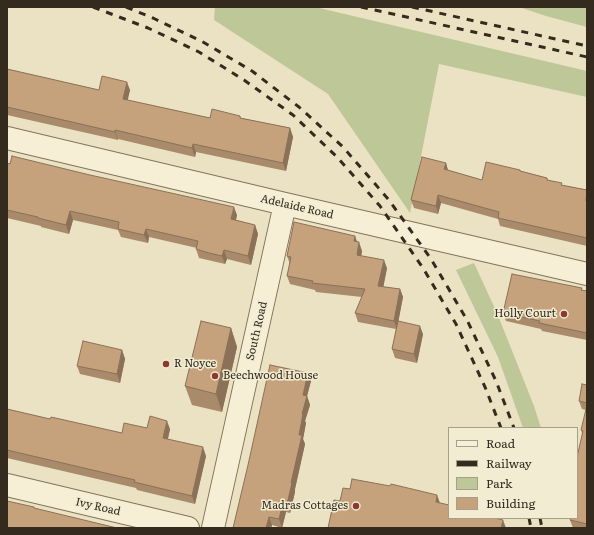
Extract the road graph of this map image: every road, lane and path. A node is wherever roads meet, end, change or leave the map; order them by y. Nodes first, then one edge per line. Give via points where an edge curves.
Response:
1 (7, 138) edge
2 (285, 204) junction
3 (587, 274) edge
4 (7, 485) edge
5 (188, 528) edge
6 (213, 528) edge

1 - 2 street, Adelaide Road
2 - 3 street, Adelaide Road
2 - 6 street, South Road
4 - 5 street, Ivy Road

